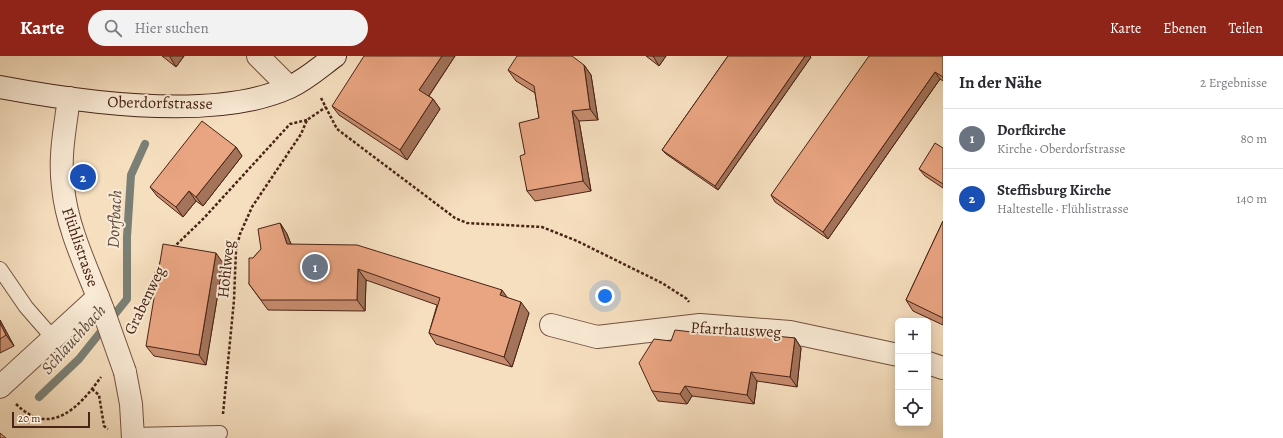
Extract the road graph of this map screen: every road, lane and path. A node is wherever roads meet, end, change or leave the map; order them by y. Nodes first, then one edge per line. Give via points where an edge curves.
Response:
1 (258, 56) edge
2 (335, 56) edge
3 (308, 76) junction
4 (0, 87) edge
5 (289, 87) junction
6 (69, 98) junction
7 (326, 107) junction
8 (307, 120) junction
9 (169, 252) edge
10 (166, 257) edge
11 (0, 269) edge
12 (101, 303) junction
13 (551, 325) dead end
14 (700, 325) junction
15 (132, 329) dead end
16 (53, 338) junction
17 (895, 354) edge
18 (931, 364) edge
19 (943, 368) edge
20 (115, 372) junction
21 (2, 385) edge
22 (92, 389) junction
23 (110, 430) dead end
24 (220, 433) joint
25 (133, 436) edge

1 - 5 street
2 - 3 street, Oberdorfstrasse
3 - 5 street, Oberdorfstrasse
3 - 7 path
4 - 6 street, Oberdorfstrasse
5 - 6 street, Oberdorfstrasse via 262,97 203,105 143,104
6 - 12 street, Flühlistrasse via 63,144 63,187 72,228
7 - 8 path, Hohlweg
7 - 14 path via 337,129 455,218 467,223 542,227 577,241 687,299
8 - 9 path, Grabenweg via 290,124 204,218
8 - 24 path, Hohlweg via 301,134 252,207 240,234 236,250
10 - 15 path, Grabenweg via 158,267
11 - 16 lane via 26,307
12 - 16 street
12 - 20 street, Flühlistrasse, bridge
13 - 14 street, Pfarrhausweg via 597,337
14 - 17 street, Pfarrhausweg via 790,332
16 - 21 street
18 - 19 street
20 - 22 path
20 - 25 street, Flühlistrasse via 131,404
21 - 22 path via 26,415 40,422 54,423 67,416
22 - 23 path via 99,395 104,426
24 - 25 lane

